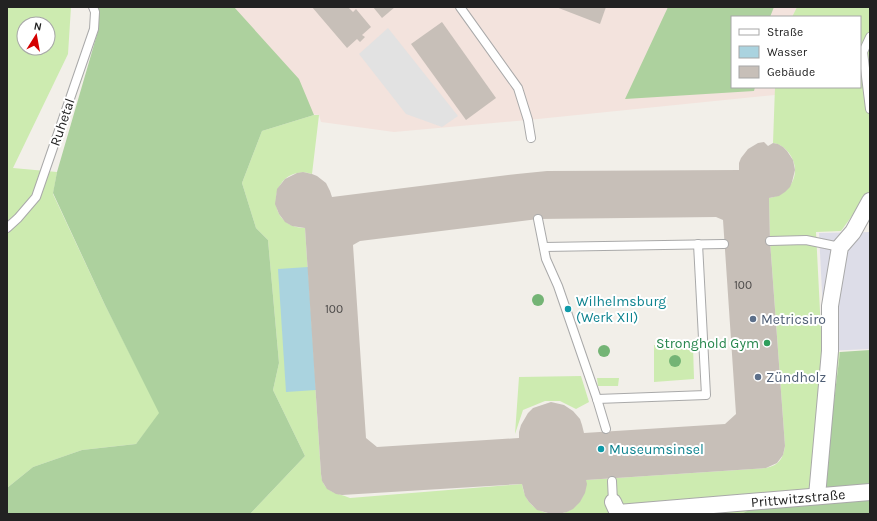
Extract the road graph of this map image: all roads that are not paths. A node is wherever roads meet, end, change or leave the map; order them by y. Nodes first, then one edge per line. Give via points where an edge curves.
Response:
1 (93, 7) edge
2 (460, 7) edge
3 (870, 37) edge
4 (870, 109) edge
5 (531, 138) dead end
6 (870, 201) edge
7 (538, 219) dead end
8 (7, 228) edge
9 (770, 241) dead end
10 (698, 244) junction
11 (724, 244) dead end
12 (544, 247) junction
13 (840, 247) junction
14 (598, 399) junction
15 (606, 429) dead end
16 (612, 480) dead end
17 (870, 492) edge
18 (817, 496) junction
19 (612, 502) joint

1 - 8 lane, Ruhetal via 94,29 36,197
2 - 5 lane via 518,88
3 - 4 lane via 863,52
6 - 13 street via 853,232
7 - 12 lane
9 - 13 lane via 806,240
10 - 11 lane
10 - 12 lane
10 - 14 lane via 706,395
12 - 14 lane via 546,259
13 - 18 street via 830,306 830,351
14 - 15 lane
16 - 19 lane
17 - 18 street, Prittwitzstraße
18 - 19 street, Prittwitzstraße via 618,513

